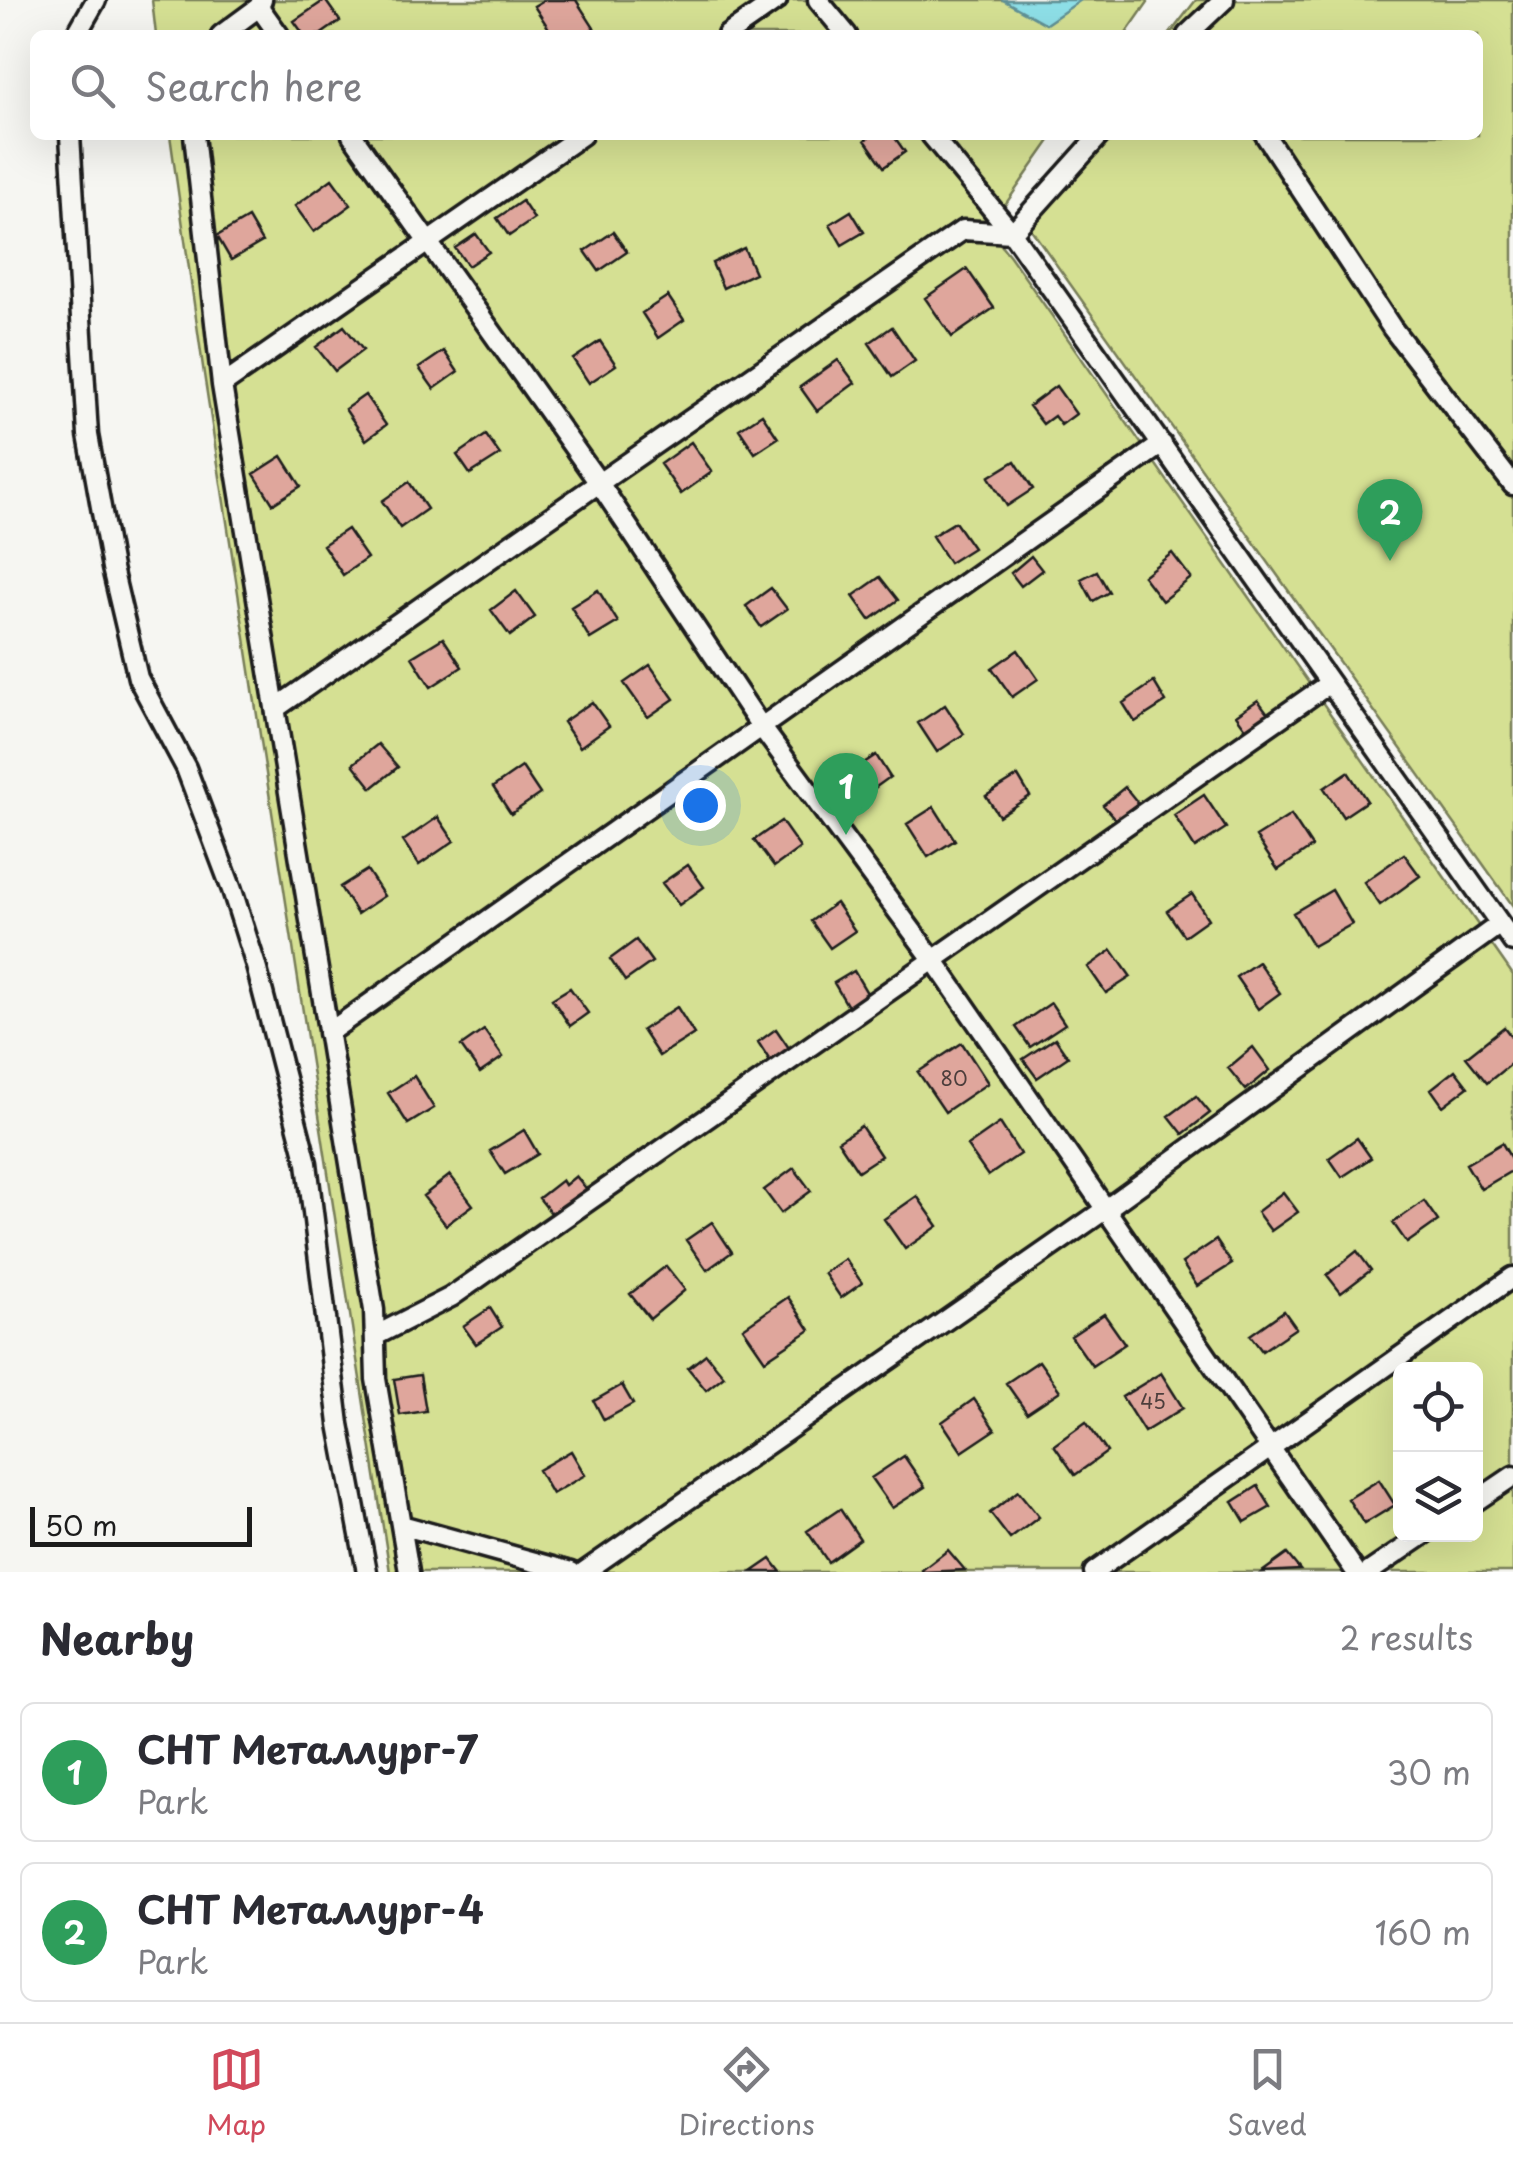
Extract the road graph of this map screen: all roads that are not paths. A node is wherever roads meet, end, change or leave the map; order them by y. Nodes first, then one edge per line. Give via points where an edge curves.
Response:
1 (96, 0) edge
2 (778, 0) edge
3 (818, 0) edge
4 (1224, 0) edge
5 (260, 4) edge
6 (79, 30) edge
7 (227, 30) edge
8 (276, 30) edge
9 (734, 30) edge
10 (843, 30) edge
11 (1195, 30) edge
12 (70, 140) edge
13 (195, 140) edge
14 (356, 140) edge
15 (575, 140) edge
16 (935, 140) edge
17 (1095, 140) edge
18 (1268, 140) edge
19 (1012, 232) junction
20 (429, 240) junction
21 (222, 385) junction
22 (1162, 444) junction
23 (599, 484) junction
24 (1513, 485) edge
25 (1330, 683) junction
26 (276, 708) junction
27 (760, 725) junction
28 (1500, 924) junction
29 (1513, 942) edge
30 (935, 962) junction
31 (328, 1033) junction
32 (1106, 1208) junction
33 (1513, 1277) edge
34 (375, 1336) junction
35 (1270, 1448) junction
36 (1513, 1476) edge
37 (1483, 1496) edge
38 (401, 1525) junction
39 (1413, 1542) edge
40 (367, 1572) edge
41 (409, 1572) edge
42 (571, 1572) edge
43 (584, 1572) edge
44 (1094, 1572) edge
45 (1356, 1572) edge
46 (1369, 1572) edge

1 - 6 lane
2 - 9 lane
3 - 10 lane
4 - 11 lane
5 - 7 lane
5 - 8 lane
12 - 40 lane via 88,435 112,568 138,678 186,768 238,909 302,1145 339,1424
13 - 21 lane
14 - 20 lane
15 - 20 lane
16 - 19 lane
17 - 19 lane
18 - 24 lane via 1392,328
19 - 22 lane
19 - 23 lane via 963,230
20 - 21 lane
20 - 23 lane
21 - 26 lane
22 - 25 lane
22 - 27 lane
23 - 26 lane
23 - 27 lane
25 - 28 lane
25 - 30 lane
26 - 31 lane
27 - 30 lane
27 - 31 lane
28 - 29 lane
28 - 32 lane
30 - 32 lane
30 - 34 lane via 451,1297
31 - 34 lane
32 - 35 lane
32 - 43 lane
33 - 35 lane
34 - 38 lane
35 - 44 lane
35 - 45 lane
36 - 37 lane
38 - 41 lane
38 - 42 lane
39 - 46 lane

